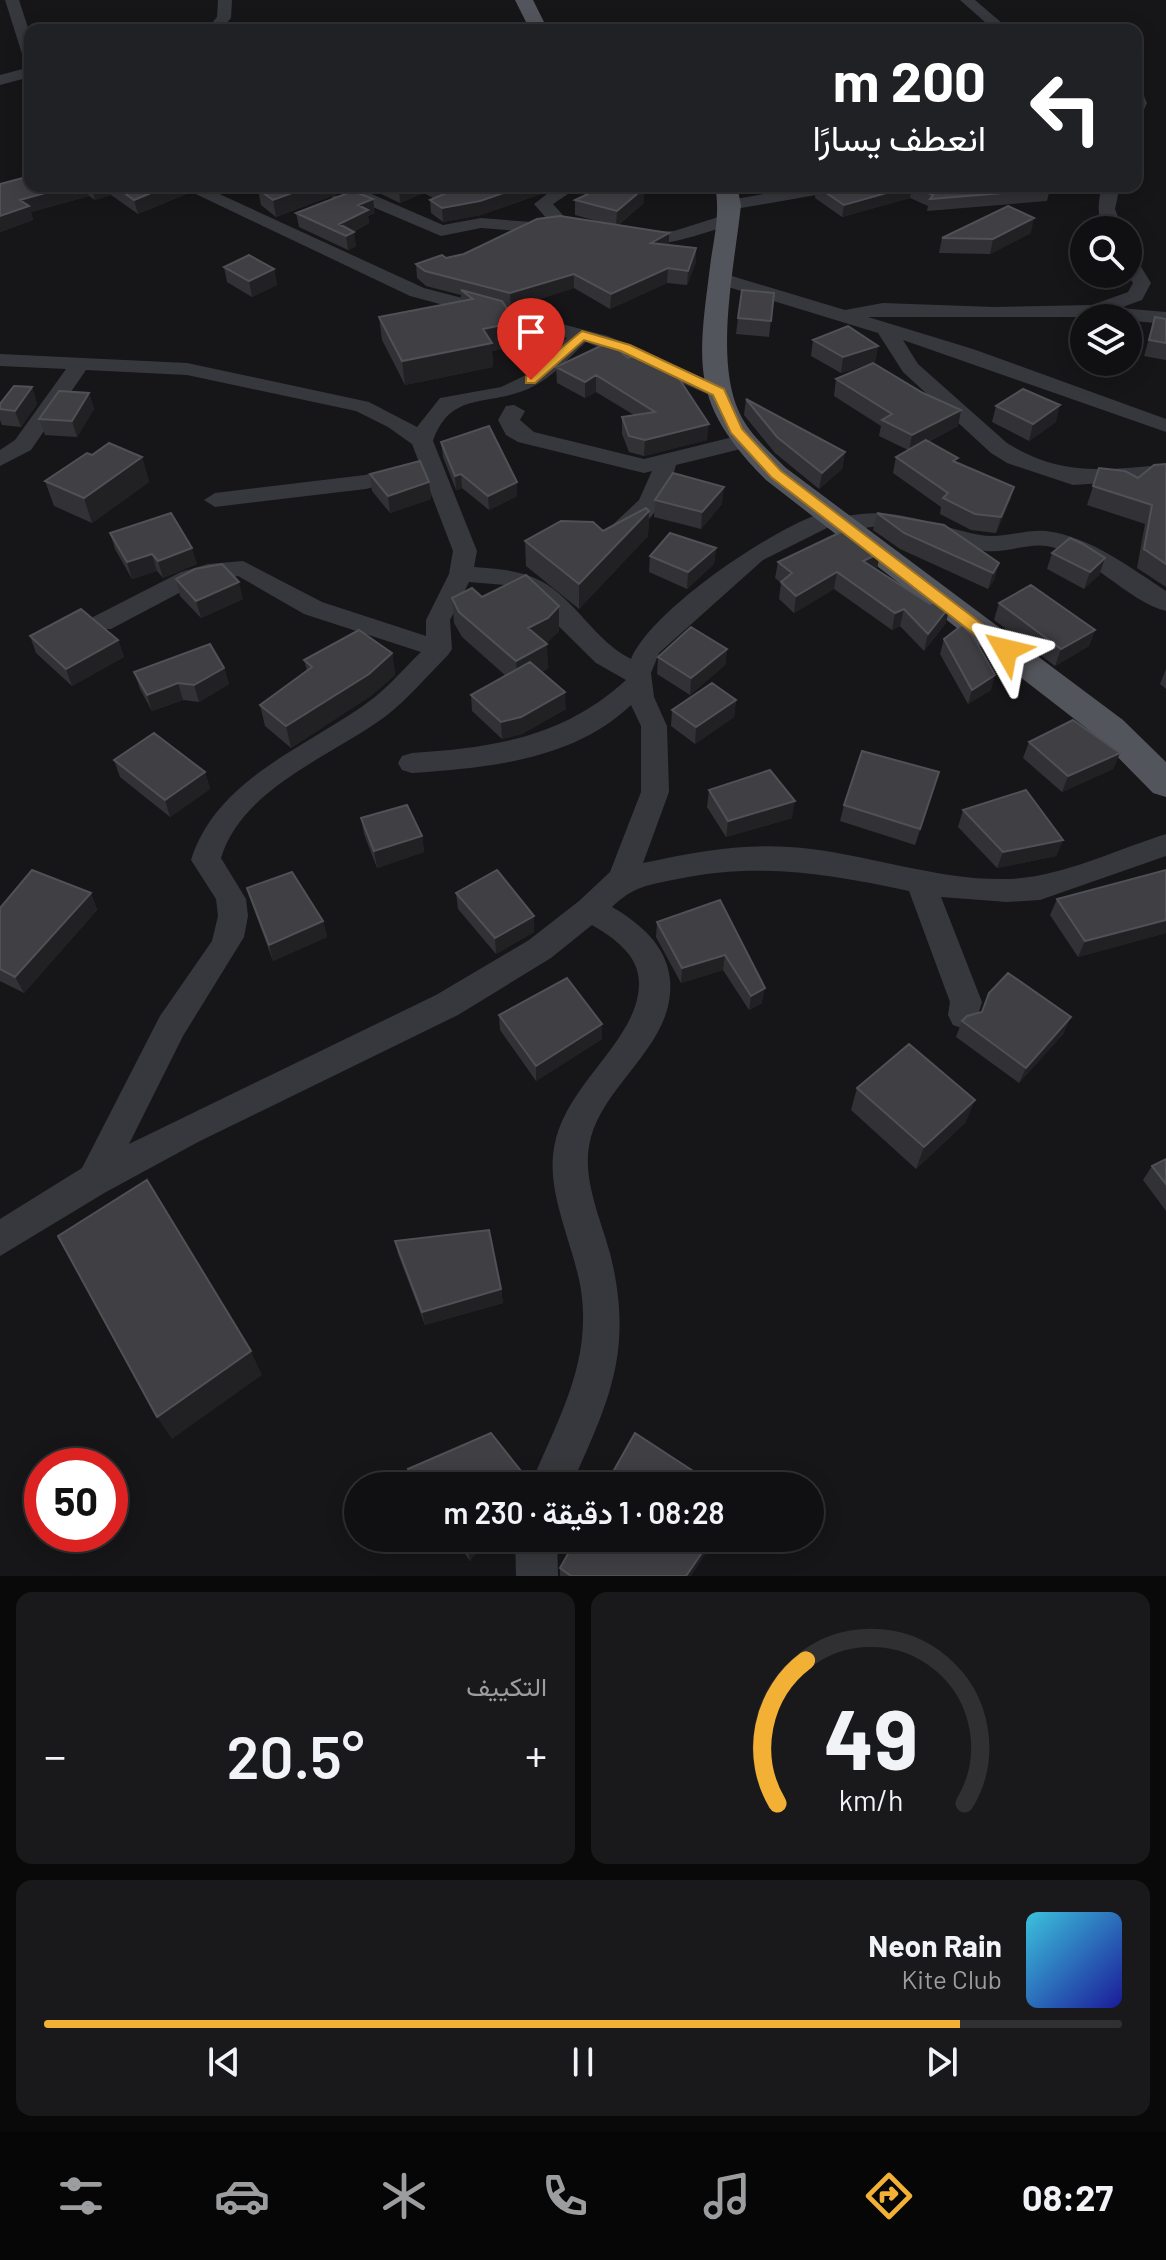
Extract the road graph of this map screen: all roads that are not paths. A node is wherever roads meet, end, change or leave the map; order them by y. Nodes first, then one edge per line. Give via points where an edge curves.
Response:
1 (12, 0) edge
2 (225, 0) edge
3 (524, 0) edge
4 (967, 0) edge
5 (218, 24) edge
6 (536, 24) edge
7 (996, 24) edge
8 (24, 38) edge
9 (24, 74) edge
10 (0, 80) edge
11 (201, 192) edge
12 (558, 192) edge
13 (802, 192) edge
14 (1109, 192) edge
15 (728, 204) edge
16 (318, 208) edge
17 (1106, 216) edge
18 (297, 217) edge
19 (275, 227) junction
20 (613, 234) edge
21 (722, 279) junction
22 (1139, 288) edge
23 (1111, 304) edge
24 (1070, 311) edge
25 (841, 315) junction
26 (1142, 316) edge
27 (1166, 318) edge
28 (886, 329) junction
29 (582, 335) junction
30 (0, 360) edge
31 (80, 364) junction
32 (719, 392) junction
33 (514, 411) dead end
34 (1166, 426) edge
35 (422, 441) junction
36 (745, 441) junction
37 (0, 459) edge
38 (665, 463) junction
39 (429, 466) junction
40 (1166, 472) edge
41 (215, 500) dead end
42 (836, 521) junction
43 (592, 539) edge
44 (461, 574) junction
45 (1166, 603) edge
46 (102, 623) edge
47 (439, 649) junction
48 (639, 678) junction
49 (412, 763) dead end
50 (1166, 784) edge
51 (1166, 845) edge
52 (622, 879) junction
53 (921, 880) junction
54 (590, 910) junction
55 (964, 1015) edge
56 (94, 1180) junction
57 (0, 1239) edge
58 (557, 1472) edge
59 (536, 1552) edge
60 (537, 1576) edge

1 - 8 street
2 - 5 street
3 - 6 main road
4 - 7 street
9 - 10 street
11 - 19 street
12 - 16 street via 543,204 567,223 531,227 487,222 441,231 360,196
13 - 15 street
14 - 17 street
15 - 20 street via 676,236
15 - 21 main road
18 - 19 street
19 - 29 street via 441,301
21 - 25 street
21 - 32 main road
22 - 23 street via 1135,296
24 - 25 street via 883,309
25 - 28 street
26 - 27 street
28 - 34 street
28 - 40 street via 910,368 1015,458 1073,478
29 - 32 street via 626,348
29 - 35 street via 531,380 506,392 447,402 430,420
30 - 31 street
31 - 35 street via 187,369 317,395 362,406
31 - 37 street via 23,445
32 - 36 main road
33 - 38 street via 509,420 526,437 644,466
35 - 39 street
36 - 38 street
36 - 42 main road via 776,474
38 - 43 street via 653,501 638,518
39 - 41 street via 366,482
39 - 44 street via 465,551
42 - 45 street via 882,518 1004,545 1049,539
42 - 48 street via 755,555 717,585 648,649
42 - 50 main road via 1111,729
44 - 47 street via 438,620
44 - 48 street via 509,577 535,588 605,657
46 - 47 street via 170,587 230,566 313,608
47 - 56 street via 375,710 286,769 214,832 206,860 232,900 232,926 158,1052
48 - 49 street via 592,723 548,743 482,759
48 - 52 street via 654,726 655,792
51 - 53 street via 1030,890
52 - 53 street via 750,856
52 - 54 street
53 - 55 street via 932,919 955,966 966,1002
54 - 56 street via 540,949 447,1005
54 - 58 street via 624,926 644,950 655,982 649,1015 578,1119 570,1150 605,1312 602,1353 589,1404
56 - 57 street
59 - 60 street

